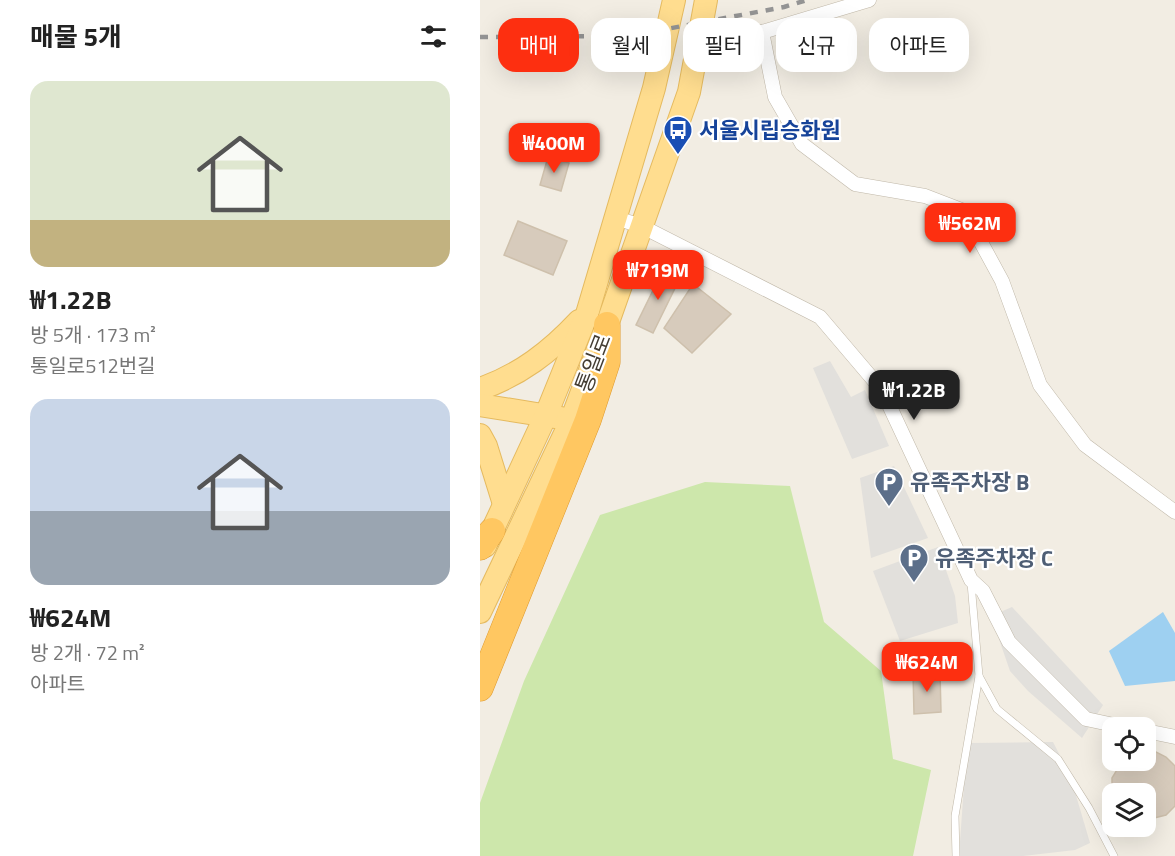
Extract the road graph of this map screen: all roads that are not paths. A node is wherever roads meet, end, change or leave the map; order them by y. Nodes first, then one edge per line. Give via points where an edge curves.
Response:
1 (674, 0) edge
2 (706, 0) edge
3 (869, 0) edge
4 (703, 18) edge
5 (764, 31) edge
6 (764, 42) edge
7 (692, 72) edge
8 (616, 218) junction
9 (642, 226) junction
10 (597, 320) junction
11 (480, 389) edge
12 (480, 405) edge
13 (546, 415) junction
14 (571, 421) junction
15 (480, 435) edge
16 (504, 504) junction
17 (1175, 512) edge
18 (486, 539) edge
19 (480, 556) edge
20 (971, 580) junction
21 (480, 612) edge
22 (979, 676) junction
23 (480, 688) edge
24 (1102, 722) edge
25 (1156, 733) edge
26 (1175, 737) edge
27 (956, 856) edge
28 (1114, 856) edge

1 - 8 main road, 통일로 via 654,88
2 - 4 main road, 통일로
3 - 5 street
6 - 17 street via 775,97 802,144 855,184 925,196 964,211 1002,281 1040,385 1085,445
7 - 9 main road, 통일로
8 - 9 street
8 - 10 main road, 통일로
9 - 10 main road, 통일로
9 - 20 street via 820,317 882,390
10 - 11 main road via 509,378
10 - 13 main road, 통일로
10 - 14 main road, 통일로
10 - 23 highway via 607,362 588,420
12 - 13 main road
13 - 14 main road
13 - 16 main road, 통일로
14 - 21 main road, 통일로
15 - 16 main road
16 - 18 main road, 통일로
18 - 19 main road, 통일로
20 - 22 lane
20 - 24 street via 982,591 1009,642 1086,719
22 - 27 lane via 955,816
22 - 28 lane via 997,709 1058,759
25 - 26 street

